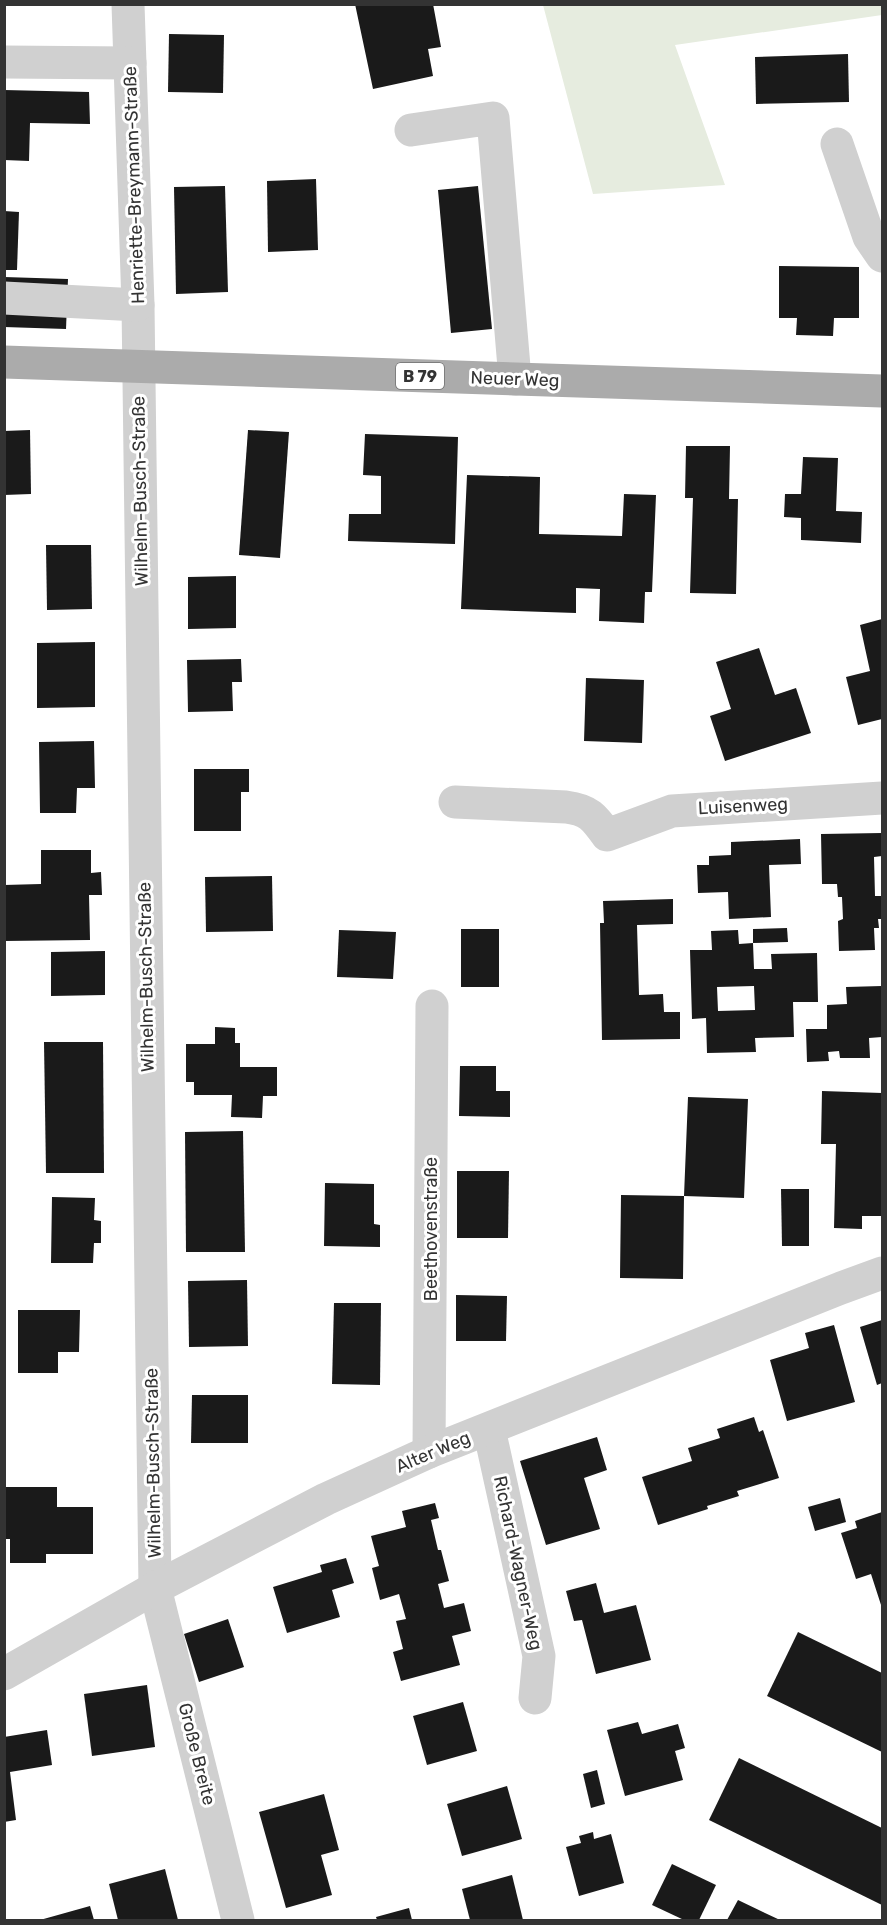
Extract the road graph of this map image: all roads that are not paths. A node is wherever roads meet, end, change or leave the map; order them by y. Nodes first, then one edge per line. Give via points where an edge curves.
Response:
1 (128, 4) edge
2 (4, 62) edge
3 (130, 63) junction
4 (411, 130) dead end
5 (837, 144) dead end
6 (882, 256) edge
7 (4, 298) edge
8 (138, 305) junction
9 (4, 362) edge
10 (138, 366) junction
11 (515, 379) junction
12 (882, 391) edge
13 (882, 798) edge
14 (455, 802) dead end
15 (432, 1006) dead end
16 (882, 1274) edge
17 (489, 1429) junction
18 (429, 1452) junction
19 (155, 1588) junction
20 (4, 1674) edge
21 (535, 1698) dead end
22 (238, 1920) edge

1 - 3 street, Henriette-Breymann-Straße
2 - 3 street
3 - 8 street, Henriette-Breymann-Straße
4 - 11 street via 493,118
5 - 6 street via 869,237
7 - 8 street
8 - 10 street, Henriette-Breymann-Straße
9 - 10 main road, Neuer Weg / B 79
10 - 11 main road, Neuer Weg / B 79
10 - 19 street, Wilhelm-Busch-Straße
11 - 12 main road, Neuer Weg / B 79
13 - 14 street, Luisenweg via 672,810 607,836 594,817 580,809
15 - 18 street, Beethovenstraße
16 - 17 street, Alter Weg
17 - 18 street, Alter Weg
17 - 21 street, Richard-Wagner-Weg via 539,1656
18 - 19 street, Alter Weg via 326,1499
19 - 20 street, Alter Weg
19 - 22 street, Große Breite

